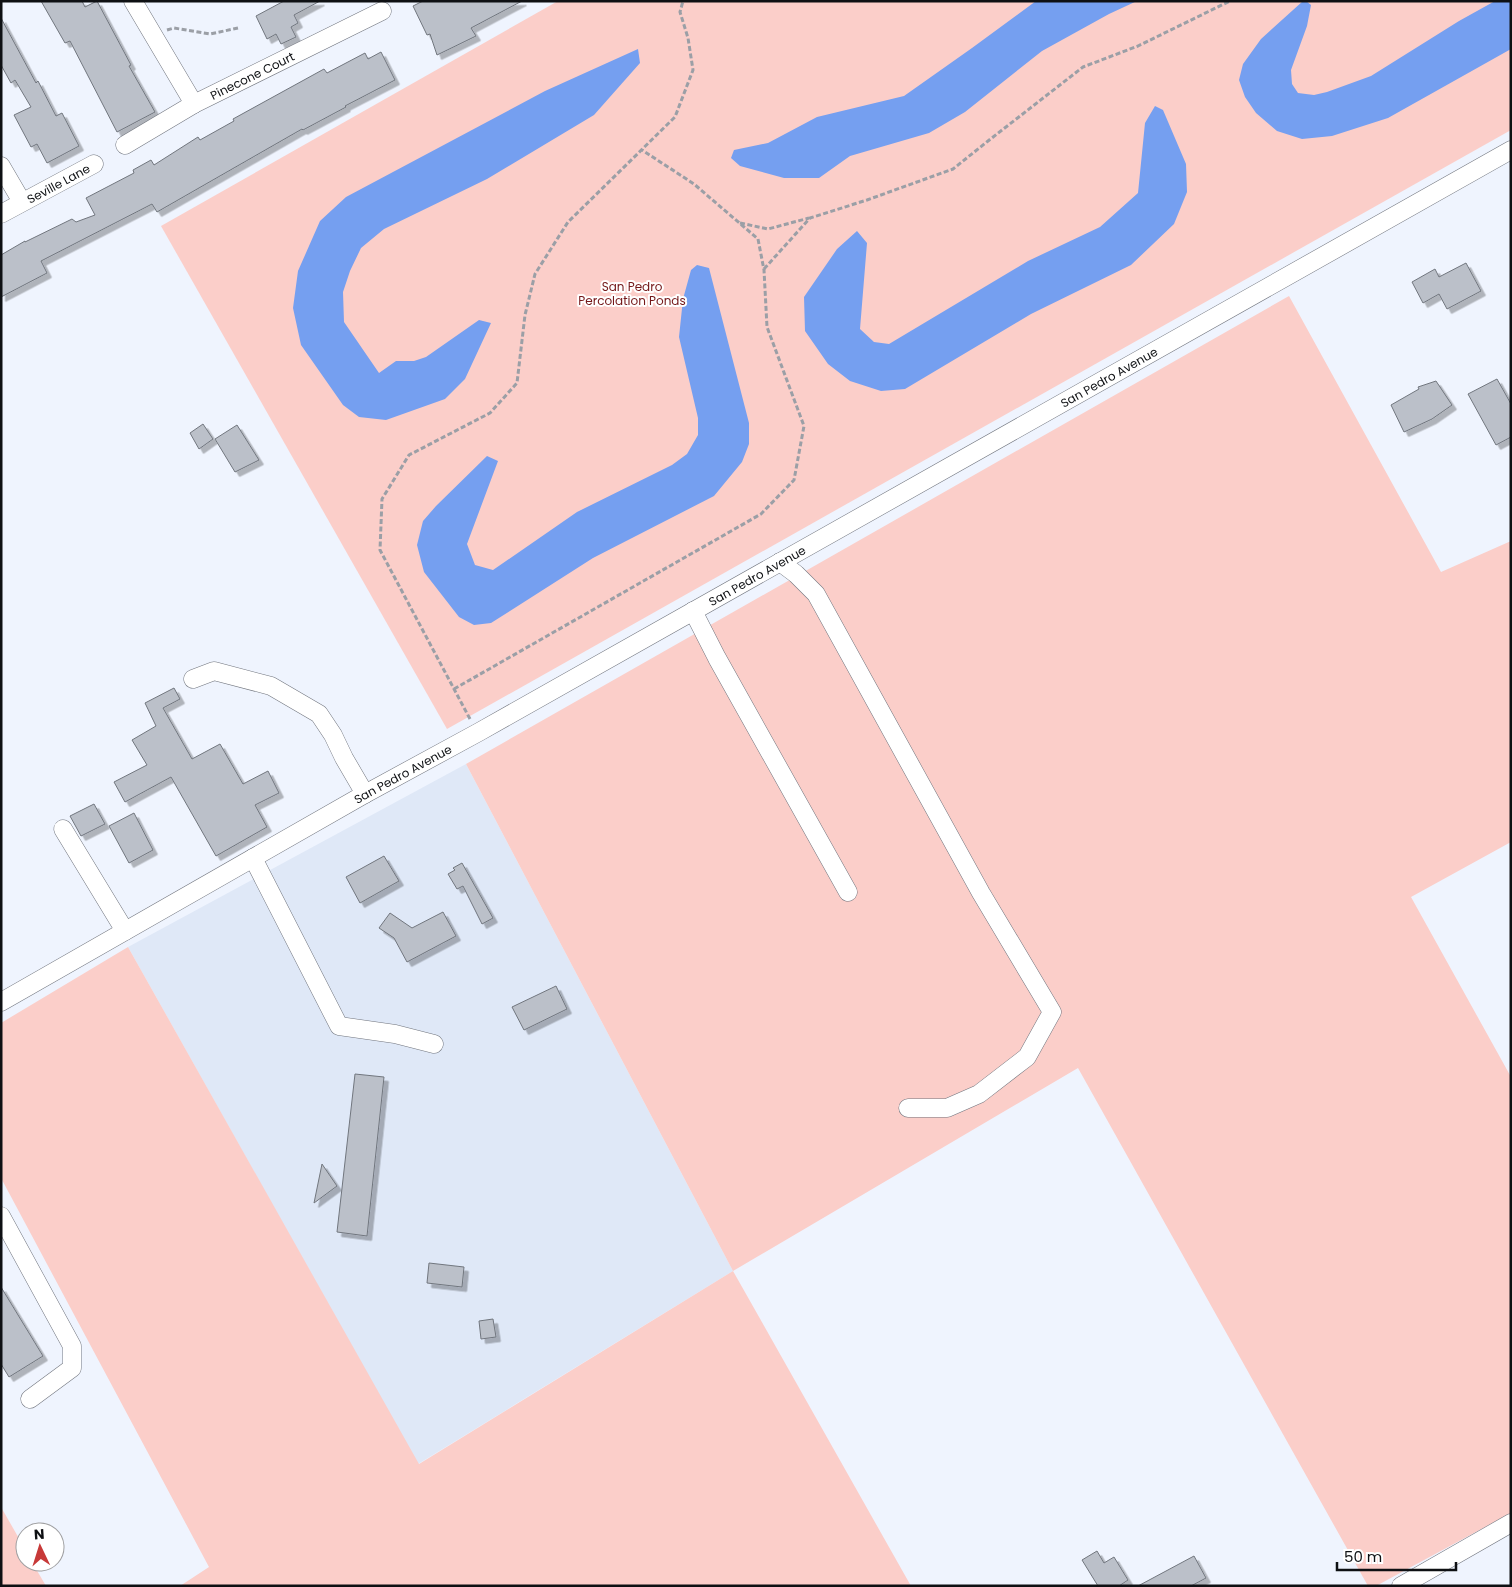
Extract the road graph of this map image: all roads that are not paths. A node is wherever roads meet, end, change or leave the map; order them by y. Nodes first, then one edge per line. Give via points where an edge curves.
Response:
1 (133, 1) edge
2 (382, 11) dead end
3 (194, 104) junction
4 (125, 145) dead end
5 (1511, 150) edge
6 (94, 164) dead end
7 (1, 166) edge
8 (22, 202) junction
9 (1, 214) edge
10 (780, 562) junction
11 (693, 611) junction
12 (193, 679) dead end
13 (365, 794) junction
14 (63, 829) dead end
15 (253, 858) junction
16 (848, 892) dead end
17 (125, 931) junction
18 (1, 1002) edge
19 (434, 1044) dead end
20 (908, 1108) dead end
21 (1, 1216) edge
22 (30, 1399) dead end
23 (1511, 1523) edge
24 (1401, 1586) edge

1 - 3 street
2 - 3 street, Pinecone Court
3 - 4 street, Pinecone Court
5 - 10 street, San Pedro Avenue
6 - 8 street, Seville Lane
7 - 8 street
8 - 9 street, Seville Lane
10 - 11 street, San Pedro Avenue
10 - 20 street via 816,594 981,893 1052,1012 1027,1058 979,1094 947,1108
11 - 13 street, San Pedro Avenue
11 - 16 street
12 - 13 street via 214,671 270,686 319,714
13 - 15 street, San Pedro Avenue
14 - 17 street
15 - 17 street, San Pedro Avenue
15 - 19 street via 339,1026 396,1034
17 - 18 street, San Pedro Avenue
21 - 22 street via 72,1346 72,1368
23 - 24 street

